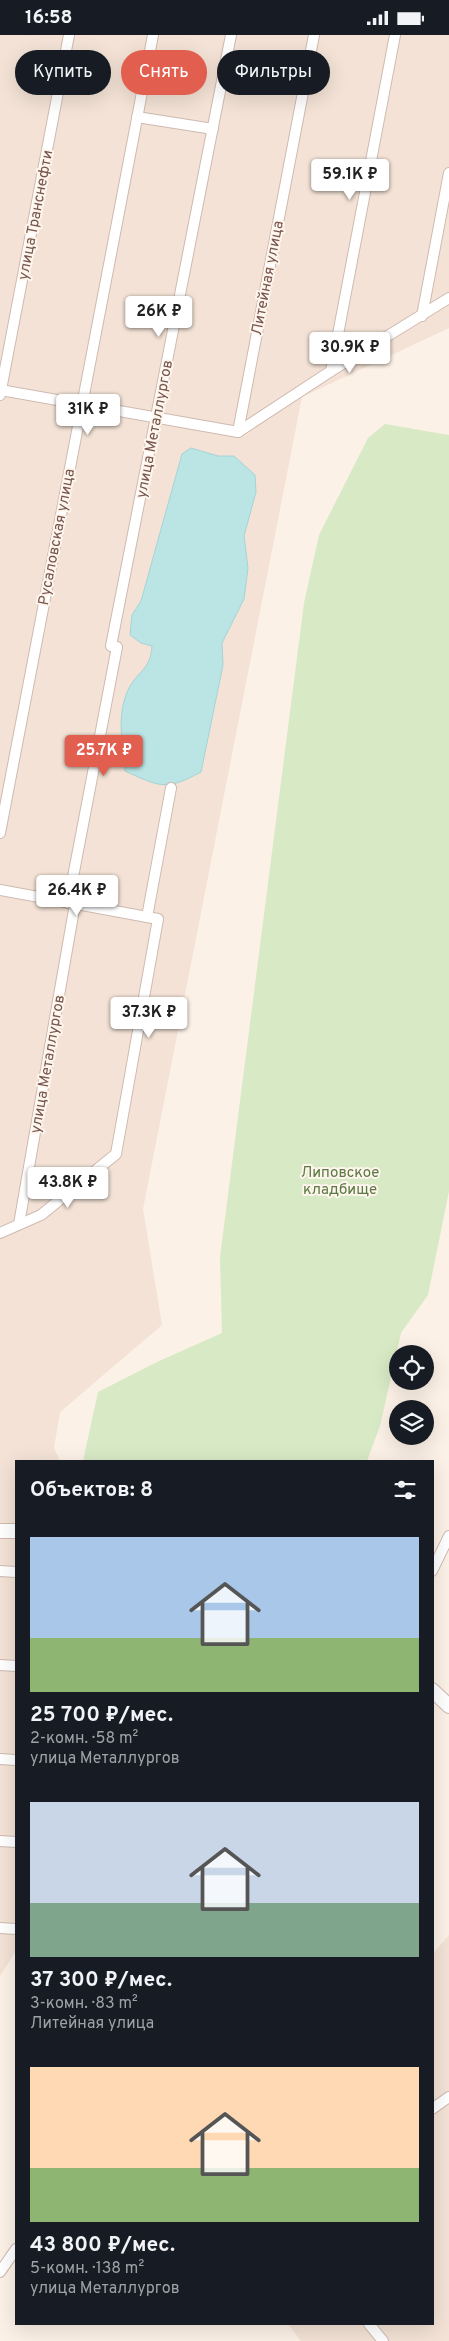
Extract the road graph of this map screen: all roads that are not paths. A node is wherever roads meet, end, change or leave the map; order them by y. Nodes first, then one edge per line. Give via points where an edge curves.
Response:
1 (69, 35) edge
2 (153, 35) edge
3 (231, 35) edge
4 (314, 35) edge
5 (395, 35) edge
6 (137, 117) junction
7 (213, 129) junction
8 (449, 173) edge
9 (449, 298) edge
10 (422, 316) junction
11 (330, 371) junction
12 (0, 392) edge
13 (82, 405) junction
14 (156, 417) junction
15 (238, 432) junction
16 (170, 788) dead end
17 (0, 833) edge
18 (0, 890) edge
19 (71, 903) junction
20 (152, 918) junction
21 (19, 1224) junction
22 (0, 1233) edge
23 (0, 1531) edge
24 (15, 1531) edge
25 (449, 1536) edge
26 (434, 1567) edge
27 (0, 1571) edge
28 (15, 1573) edge
29 (0, 1665) edge
30 (15, 1666) edge
31 (434, 1696) edge
32 (449, 1706) edge
33 (0, 1759) edge
34 (15, 1761) edge
35 (0, 1841) edge
36 (15, 1842) edge
37 (0, 1928) edge
38 (15, 1929) edge
39 (449, 2097) edge
40 (434, 2108) edge
41 (15, 2250) edge
42 (0, 2272) edge
43 (370, 2325) edge
44 (383, 2341) edge

1 - 12 street, улица Транснефти
2 - 6 street, Русаловская улица
3 - 7 street, улица Металлургов
4 - 15 street, Литейная улица
5 - 11 street
6 - 7 street
6 - 13 street, Русаловская улица
7 - 14 street, улица Металлургов
8 - 10 street
9 - 10 street
10 - 11 street
11 - 15 street
12 - 13 street
13 - 14 street
13 - 17 street, Русаловская улица
14 - 15 street
14 - 19 street, улица Металлургов
16 - 20 street
18 - 19 street
19 - 20 street
19 - 21 street, улица Металлургов
20 - 21 street via 116,1154 41,1215
21 - 22 street
23 - 24 street
25 - 26 street
27 - 28 street
29 - 30 street
31 - 32 street
33 - 34 street
35 - 36 street
37 - 38 street
39 - 40 street
41 - 42 street
43 - 44 street

